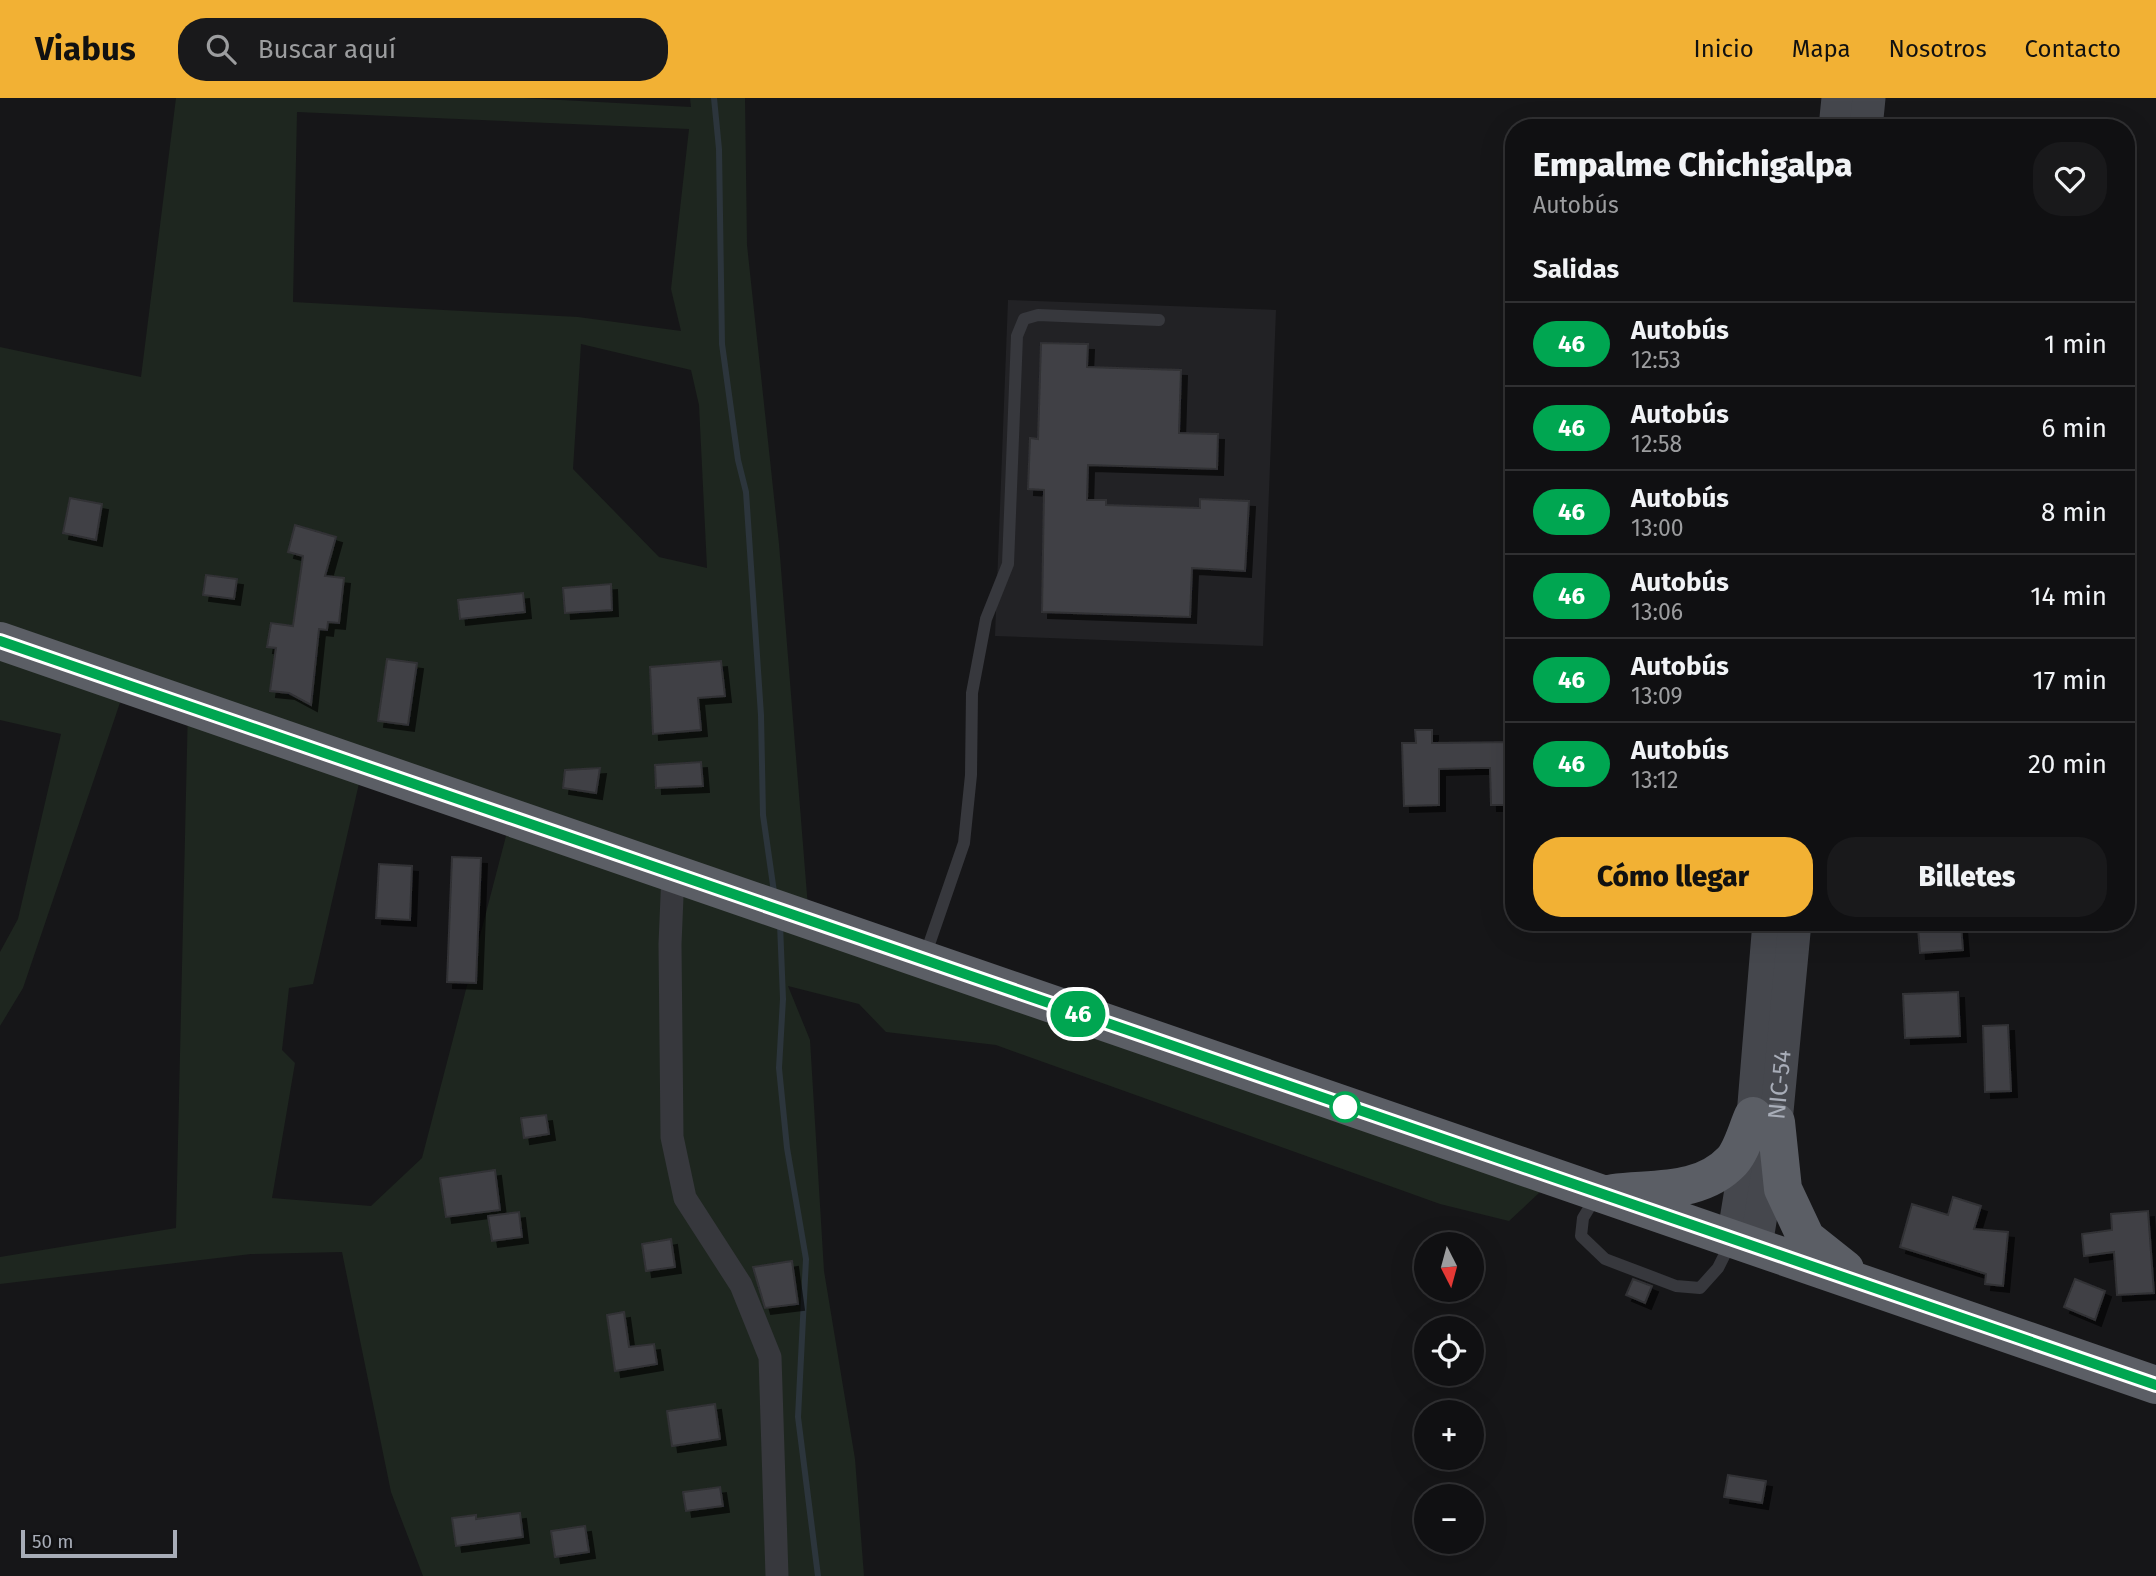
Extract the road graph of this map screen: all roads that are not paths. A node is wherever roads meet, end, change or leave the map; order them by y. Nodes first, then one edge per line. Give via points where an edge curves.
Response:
1 (1838, 98) edge
2 (1869, 98) edge
3 (1836, 119) edge
4 (1867, 119) edge
5 (1159, 320) dead end
6 (0, 641) edge
7 (673, 873) junction
8 (1769, 931) edge
9 (1794, 931) edge
10 (924, 960) junction
11 (1765, 1119) junction
12 (1598, 1195) junction
13 (1744, 1243) junction
14 (1866, 1285) junction
15 (2156, 1385) edge
16 (777, 1576) edge

1 - 3 main road
2 - 4 main road
5 - 10 lane via 1038,315 1024,319 1017,336 1008,564 986,619 972,693 964,843
6 - 7 highway
7 - 10 highway
7 - 16 street via 672,1137 685,1198 740,1285 770,1357
8 - 11 main road, NIC-54 / NIC-54
9 - 11 main road, NIC-54 / NIC-54
10 - 12 highway
11 - 12 highway via 1733,1159 1688,1188
11 - 13 main road, NIC-54 / NIC-54
11 - 14 highway via 1783,1189 1806,1238
12 - 13 highway
12 - 13 lane via 1583,1218 1581,1237 1605,1259 1676,1286 1700,1288
13 - 14 highway
14 - 15 highway

